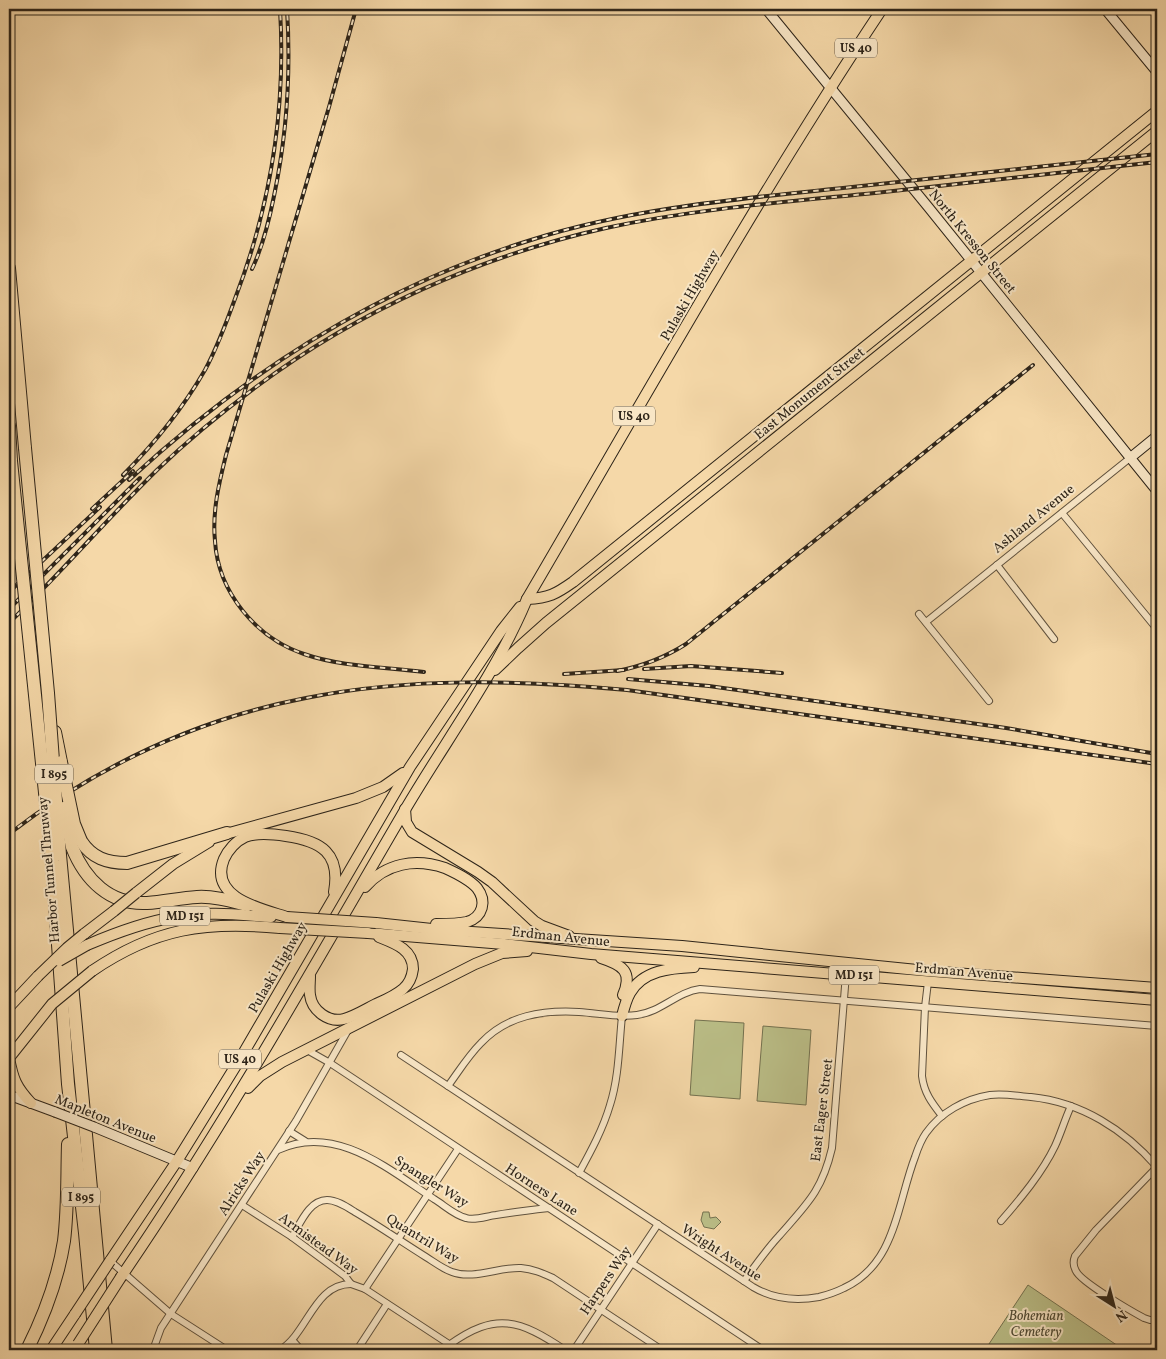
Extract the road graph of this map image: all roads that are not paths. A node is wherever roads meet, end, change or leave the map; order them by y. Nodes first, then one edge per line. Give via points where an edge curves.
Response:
1 (766, 9) edge
2 (882, 9) edge
3 (1105, 9) edge
4 (1157, 72) edge
5 (830, 88) junction
6 (1157, 111) edge
7 (1157, 131) edge
8 (971, 260) junction
9 (9, 268) edge
10 (981, 273) junction
11 (9, 426) edge
12 (1157, 436) edge
13 (1130, 458) junction
14 (1157, 491) edge
15 (1062, 513) junction
16 (997, 565) junction
17 (527, 599) junction
18 (919, 614) dead end
19 (926, 622) junction
20 (1157, 629) edge
21 (1054, 639) dead end
22 (484, 682) junction
23 (48, 694) junction
24 (990, 701) dead end
25 (410, 767) junction
26 (405, 809) junction
27 (227, 833) junction
28 (76, 844) junction
29 (56, 858) junction
30 (333, 899) junction
31 (351, 903) junction
32 (247, 905) junction
33 (288, 918) junction
34 (376, 923) junction
35 (368, 933) junction
36 (582, 940) junction
37 (552, 950) junction
38 (591, 954) junction
39 (741, 965) junction
40 (310, 974) junction
41 (846, 974) junction
42 (38, 976) junction
43 (928, 982) junction
44 (1157, 988) edge
45 (1157, 1000) edge
46 (845, 1001) junction
47 (9, 1007) edge
48 (924, 1008) junction
49 (622, 1016) junction
50 (260, 1024) junction
51 (1157, 1026) edge
52 (348, 1029) junction
53 (276, 1033) junction
54 (307, 1050) junction
55 (401, 1055) dead end
56 (9, 1058) edge
57 (330, 1063) junction
58 (68, 1084) junction
59 (448, 1086) junction
60 (9, 1094) edge
61 (238, 1097) junction
62 (31, 1103) junction
63 (1070, 1106) junction
64 (942, 1116) junction
65 (289, 1131) junction
66 (305, 1141) junction
67 (458, 1149) junction
68 (277, 1151) junction
69 (176, 1161) junction
70 (1157, 1167) edge
71 (193, 1168) junction
72 (579, 1172) junction
73 (428, 1195) junction
74 (242, 1206) junction
75 (549, 1208) junction
76 (1001, 1221) dead end
77 (658, 1224) junction
78 (292, 1237) junction
79 (398, 1240) junction
80 (110, 1261) junction
81 (632, 1262) junction
82 (122, 1273) junction
83 (744, 1281) junction
84 (351, 1284) junction
85 (365, 1290) junction
86 (388, 1304) junction
87 (601, 1309) junction
88 (171, 1314) junction
89 (1156, 1320) edge
90 (292, 1341) junction
91 (449, 1345) junction
92 (76, 1347) edge
93 (28, 1348) edge
94 (51, 1350) edge
95 (96, 1350) edge
96 (106, 1350) edge
97 (153, 1350) edge
98 (227, 1350) edge
99 (280, 1350) edge
100 (301, 1350) edge
101 (357, 1350) edge
102 (458, 1350) edge
103 (565, 1350) edge
104 (574, 1350) edge
105 (662, 1350) edge
106 (763, 1350) edge

1 - 5 street, North Kresson Street
2 - 5 main road, Pulaski Highway / US 40
3 - 4 street
5 - 8 street, North Kresson Street
5 - 17 main road, Pulaski Highway / US 40
6 - 8 main road, East Monument Street
7 - 10 main road, East Monument Street
8 - 10 street, North Kresson Street
8 - 17 main road, East Monument Street via 573,582 553,596
9 - 23 highway, Harbor Tunnel Thruway / I 895, bridge
10 - 13 street, North Kresson Street
10 - 22 main road, East Monument Street via 546,623
11 - 29 highway, Harbor Tunnel Thruway / I 895, bridge
12 - 13 street, Ashland Avenue
13 - 14 street, North Kresson Street
13 - 15 street, Ashland Avenue
15 - 16 street, Ashland Avenue
15 - 20 street
16 - 19 street, Ashland Avenue
16 - 21 street
17 - 22 main road, Pulaski Highway / US 40
17 - 25 main road, Pulaski Highway / US 40 via 501,631
18 - 19 street
19 - 24 street
22 - 26 main road, Pulaski Highway / US 40
23 - 28 highway, bridge via 61,762 64,806
23 - 29 highway, Harbor Tunnel Thruway / I 895, bridge
25 - 27 main road via 383,787 356,798
25 - 30 main road, Pulaski Highway / US 40
26 - 31 main road, Pulaski Highway / US 40
26 - 36 main road via 406,822 412,832 492,882 542,926
27 - 28 highway via 127,863 103,860
27 - 42 main road, bridge via 173,864 67,948
28 - 32 highway via 84,871 93,883 127,902 199,897
29 - 58 highway, Harbor Tunnel Thruway / I 895
29 - 96 highway, Harbor Tunnel Thruway / I 895
30 - 32 main road via 336,868 325,849 296,837 260,834 237,842 223,863 225,886
30 - 50 main road, Pulaski Highway / US 40
31 - 34 main road via 381,872 414,862 438,866 461,876 477,888 483,899 478,915 467,922
31 - 40 main road, Pulaski Highway / US 40
32 - 33 main road
33 - 34 main road, Erdman Avenue / MD 151, bridge
33 - 42 main road, Erdman Avenue / MD 151, bridge via 214,914 176,916 118,932 87,945
34 - 36 main road, Erdman Avenue / MD 151
35 - 37 main road, Erdman Avenue / MD 151
35 - 40 main road via 407,952 413,965 411,978 402,990 347,1018 335,1020 321,1014 312,1002
35 - 56 main road, Erdman Avenue / MD 151, bridge via 244,925 176,931 123,951 92,971 52,1004
36 - 44 main road, Erdman Avenue / MD 151
37 - 38 main road, Erdman Avenue / MD 151
37 - 52 main road via 502,953 488,958
38 - 39 main road, Erdman Avenue / MD 151
38 - 49 main road via 618,965 627,973
39 - 41 main road, Erdman Avenue / MD 151
39 - 49 main road via 678,968 653,973 630,992
40 - 53 main road, Pulaski Highway / US 40
41 - 43 main road, Erdman Avenue / MD 151
41 - 46 street, East Eager Street
42 - 47 main road, Erdman Avenue / MD 151
43 - 45 main road, Erdman Avenue / MD 151
43 - 48 street
46 - 48 street
46 - 49 street via 700,989 691,990 647,1013
46 - 83 street, East Eager Street via 832,1148 826,1172 806,1207
48 - 51 street
48 - 64 street via 923,1085
49 - 59 street via 551,1011 520,1018 482,1041
49 - 72 street via 617,1074 610,1105
50 - 53 main road
50 - 69 main road, Pulaski Highway / US 40
52 - 54 main road
52 - 57 street, Alricks Way
53 - 61 main road, Pulaski Highway / US 40
54 - 57 street, Horners Lane
54 - 61 main road via 270,1069
55 - 59 street, Wright Avenue
56 - 62 main road via 13,1078
57 - 65 street, Alricks Way
57 - 67 street, Horners Lane
58 - 93 highway via 64,1241 54,1286
58 - 95 highway, Harbor Tunnel Thruway / I 895
59 - 72 street, Wright Avenue
60 - 62 street, Mapleton Avenue
61 - 71 main road, Pulaski Highway / US 40
62 - 69 street, Mapleton Avenue, bridge
63 - 64 street, Wright Avenue via 1036,1098 992,1094 969,1101
63 - 70 street, Wright Avenue via 1123,1134
63 - 76 street via 1044,1164 1023,1196
64 - 83 street, Wright Avenue via 920,1143 886,1246 865,1275 835,1292 807,1299 767,1294
65 - 66 street, Spangler Way
65 - 68 street, Alricks Way
66 - 68 street, Spangler Way
66 - 73 street, Spangler Way via 336,1145 365,1155
67 - 73 street
67 - 75 street, Horners Lane
68 - 74 street, Alricks Way
69 - 71 street, Mapleton Avenue
69 - 80 main road, Pulaski Highway / US 40
70 - 89 street via 1096,1230 1073,1261 1079,1276 1144,1318
71 - 82 main road, Pulaski Highway / US 40
72 - 77 street, Wright Avenue
73 - 75 street, Spangler Way via 469,1219
73 - 79 street
74 - 78 street, Armistead Way
74 - 88 street, Alricks Way
75 - 81 street, Horners Lane
77 - 81 street, Harpers Way
77 - 83 street, Wright Avenue
78 - 79 street, Quantril Way via 314,1204 330,1200 364,1217
78 - 84 street, Armistead Way via 345,1276
79 - 85 street
79 - 87 street, Quantril Way via 457,1273 519,1268 534,1270 553,1278
80 - 82 street
80 - 94 main road, Pulaski Highway / US 40, bridge
81 - 87 street, Harpers Way
81 - 106 street, Horners Lane
82 - 88 street
82 - 92 main road, Pulaski Highway / US 40, bridge
84 - 85 street, Armistead Way
84 - 90 street via 338,1285 327,1292
85 - 86 street, Armistead Way
86 - 91 street, Armistead Way
86 - 101 street
87 - 104 street, Harpers Way
87 - 105 street, Quantril Way
88 - 97 street, Alricks Way
88 - 98 street
90 - 99 street
90 - 100 street
91 - 102 street, Armistead Way
91 - 103 street via 483,1326 516,1324

